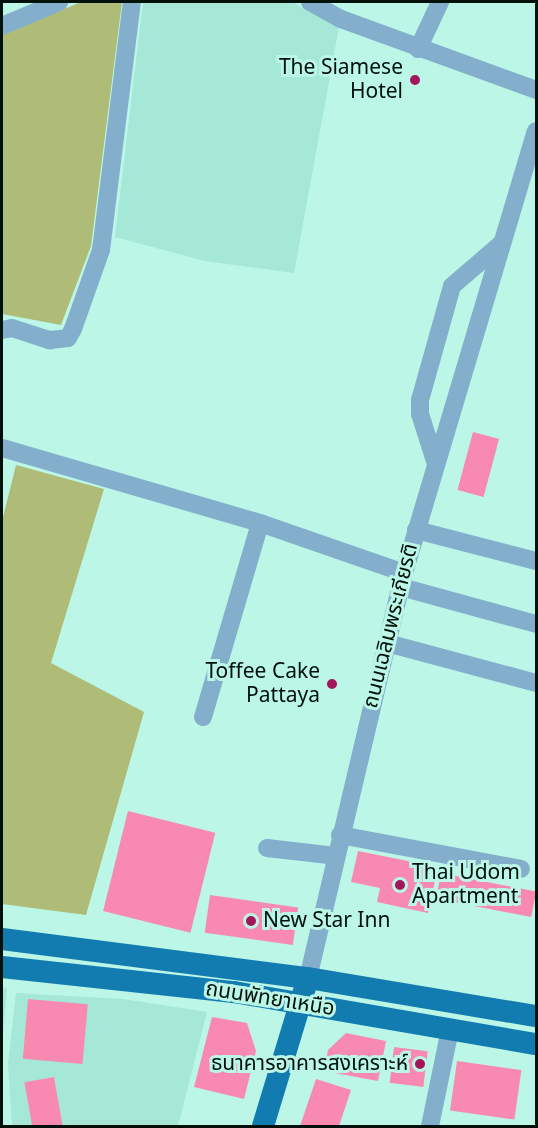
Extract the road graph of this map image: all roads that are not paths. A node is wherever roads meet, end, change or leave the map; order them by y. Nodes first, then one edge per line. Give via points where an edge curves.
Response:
1 (60, 2) edge
2 (132, 2) edge
3 (310, 2) edge
4 (440, 2) edge
5 (2, 26) edge
6 (418, 49) junction
7 (537, 90) edge
8 (537, 130) edge
9 (501, 244) junction
10 (2, 330) edge
11 (2, 448) edge
12 (435, 461) junction
13 (260, 523) junction
14 (416, 530) junction
15 (537, 561) edge
16 (402, 580) junction
17 (537, 624) edge
18 (387, 643) junction
19 (537, 683) edge
20 (203, 717) dead end
21 (340, 835) junction
22 (267, 848) dead end
23 (336, 856) junction
24 (520, 869) dead end
25 (2, 939) edge
26 (2, 967) edge
27 (308, 978) junction
28 (302, 1003) junction
29 (537, 1016) edge
30 (450, 1029) junction
31 (537, 1044) edge
32 (263, 1126) edge
33 (430, 1126) edge

1 - 5 street
2 - 10 street via 101,250 73,328 68,338 50,340 12,328
3 - 6 street via 341,19
4 - 6 street
6 - 7 street
8 - 9 street, ถนนเฉลิมพระเกียรติ
9 - 12 street, ถนนเฉลิมพระเกียรติ
9 - 12 street via 452,285 420,400 420,414
11 - 13 street
12 - 14 street, ถนนเฉลิมพระเกียรติ
13 - 16 street
13 - 20 street
14 - 15 street
14 - 16 street, ถนนเฉลิมพระเกียรติ
16 - 17 street
16 - 18 street, ถนนเฉลิมพระเกียรติ
18 - 19 street
18 - 21 street, ถนนเฉลิมพระเกียรติ
21 - 23 street, ถนนเฉลิมพระเกียรติ
21 - 24 street
22 - 23 street
23 - 27 street, ถนนเฉลิมพระเกียรติ
25 - 27 main road, ถนนพัทยาเหนือ
26 - 28 main road, ถนนพัทยาเหนือ
27 - 28 main road, ถนนเฉลิมพระเกียรติ
27 - 29 main road, ถนนพัทยาเหนือ
28 - 30 main road, ถนนพัทยาเหนือ
28 - 32 main road, ถนนเฉลิมพระเกียรติ
30 - 31 main road, ถนนพัทยาเหนือ
30 - 33 street

